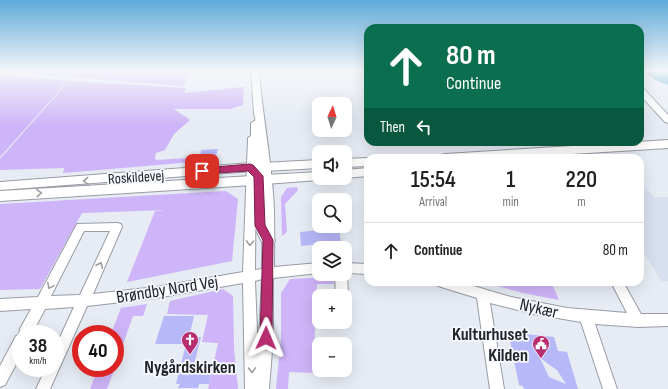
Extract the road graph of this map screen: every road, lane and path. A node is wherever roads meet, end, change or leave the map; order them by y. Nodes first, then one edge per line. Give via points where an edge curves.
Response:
1 (256, 89) edge
2 (644, 94) edge
3 (257, 118) joint
4 (668, 120) edge
5 (668, 144) edge
6 (636, 146) edge
7 (644, 146) edge
8 (668, 151) edge
9 (509, 154) edge
10 (625, 154) edge
11 (364, 162) edge
12 (352, 163) edge
13 (312, 165) edge
14 (312, 170) edge
15 (364, 172) edge
16 (352, 173) edge
17 (258, 174) junction
18 (312, 176) edge
19 (0, 186) edge
20 (0, 196) edge
21 (268, 240) joint
22 (312, 269) edge
23 (352, 269) edge
24 (364, 270) edge
25 (267, 273) junction
26 (250, 275) junction
27 (455, 286) edge
28 (619, 286) edge
29 (482, 294) junction
30 (84, 301) junction
31 (41, 303) junction
32 (0, 305) edge
33 (586, 317) junction
34 (668, 320) edge
35 (638, 321) junction
36 (29, 325) edge
37 (64, 344) edge
38 (12, 358) edge
39 (49, 377) edge
40 (0, 380) edge
41 (43, 389) edge
42 (252, 389) edge
43 (262, 389) edge
44 (497, 389) edge
45 (610, 389) edge

1 - 3 street
2 - 4 street
3 - 17 main road
5 - 7 main road
6 - 9 main road
8 - 10 main road
11 - 12 main road
13 - 17 main road, Roskildevej
14 - 17 main road
15 - 16 main road
17 - 18 main road, Roskildevej
17 -> 19 main road, Roskildevej
20 -> 17 main road, Roskildevej via 171,185
17 - 21 main road via 260,226
17 -> 26 street
21 - 25 street
22 - 25 street
23 - 24 street
25 - 26 street
25 - 43 street
26 - 30 street, Brøndby Nord Vej via 178,290
26 -> 42 street
27 - 29 street, Nykær
28 - 35 street
29 - 33 street, Nykær via 532,308
29 - 44 street
30 - 31 street, Brøndby Nord Vej
30 -> 31 street, Brøndby Nord Vej via 117,228 81,227
30 - 37 street, Brøndby Nord Vej
31 - 32 street, Brøndby Nord Vej
31 - 36 street, Brøndby Nord Vej
33 - 35 street, Nykær
33 - 45 street
34 - 35 street, Nykær
38 - 40 street
39 - 41 street

